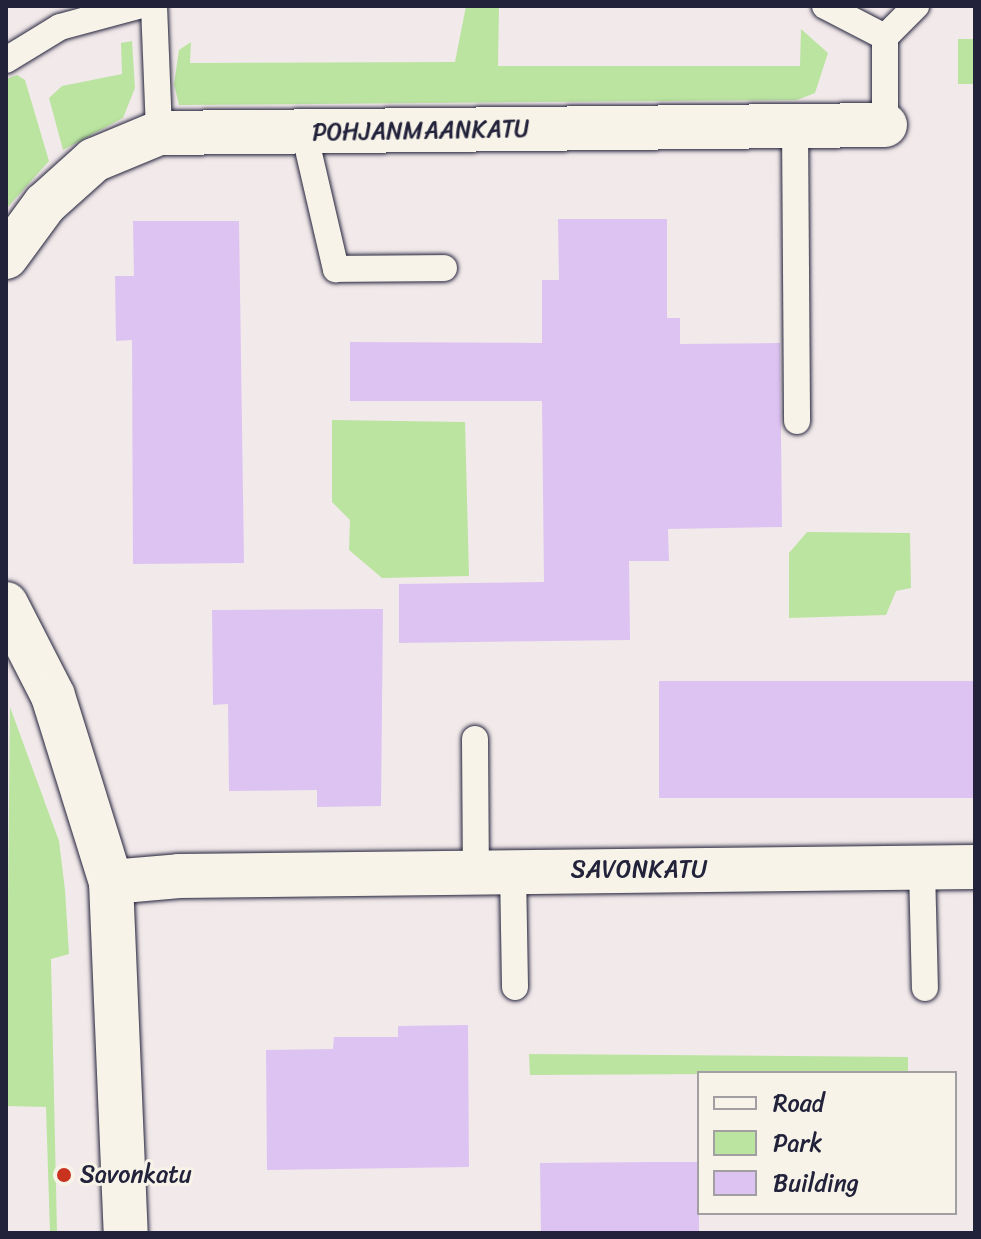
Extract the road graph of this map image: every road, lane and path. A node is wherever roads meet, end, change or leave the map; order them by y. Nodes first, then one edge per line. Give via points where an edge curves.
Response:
1 (138, 6) edge
2 (154, 6) edge
3 (825, 6) edge
4 (916, 6) edge
5 (885, 37) junction
6 (6, 60) edge
7 (885, 125) joint
8 (795, 126) junction
9 (304, 132) junction
10 (159, 133) junction
11 (6, 257) edge
12 (444, 268) dead end
13 (797, 421) dead end
14 (6, 604) edge
15 (475, 739) dead end
16 (975, 867) edge
17 (922, 868) junction
18 (495, 872) junction
19 (111, 882) junction
20 (515, 987) dead end
21 (925, 988) dead end
22 (126, 1233) edge

1 - 6 lane via 60,27
2 - 10 lane
3 - 5 lane
4 - 5 lane
5 - 7 lane
7 - 8 street, POHJANMAANKATU
8 - 9 street, POHJANMAANKATU
8 - 13 lane
9 - 10 street, POHJANMAANKATU
9 - 12 lane via 336,269
10 - 11 street, POHJANMAANKATU via 94,160 45,204
14 - 19 street via 53,696
15 - 18 lane
16 - 17 street, SAVONKATU
17 - 18 street, SAVONKATU
17 - 21 lane
18 - 19 street, SAVONKATU
18 - 20 lane
19 - 22 street

